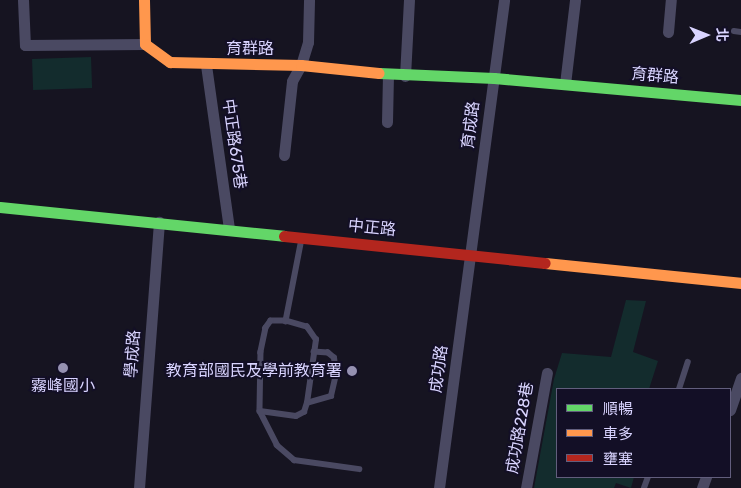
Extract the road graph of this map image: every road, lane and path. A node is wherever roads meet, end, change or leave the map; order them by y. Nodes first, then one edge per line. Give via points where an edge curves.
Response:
1 (24, 0) edge
2 (144, 0) edge
3 (309, 0) edge
4 (409, 0) edge
5 (504, 0) edge
6 (575, 0) edge
7 (671, 0) edge
8 (668, 32) dead end
9 (145, 44) junction
10 (206, 65) junction
11 (302, 65) junction
12 (388, 74) junction
13 (405, 76) junction
14 (494, 78) junction
15 (565, 84) junction
16 (741, 100) edge
17 (387, 122) dead end
18 (284, 155) dead end
19 (0, 208) edge
20 (159, 222) junction
21 (229, 229) junction
22 (303, 237) junction
23 (471, 255) junction
24 (741, 283) edge
25 (286, 321) junction
26 (314, 352) junction
27 (688, 362) dead end
28 (547, 373) dead end
29 (741, 378) edge
30 (679, 388) edge
31 (307, 403) junction
32 (731, 407) edge
33 (260, 411) junction
34 (359, 469) dead end
35 (139, 488) edge
36 (439, 488) edge
37 (526, 488) edge

1 - 9 street via 25,45
2 - 9 street
3 - 11 street via 308,42
4 - 13 street
5 - 14 street, 育成路
6 - 15 street
7 - 8 street
9 - 10 street, 育群路 via 170,62
10 - 11 street, 育群路
10 - 21 street, 中正路675巷
11 - 12 street, 育群路
11 - 18 street via 292,81
12 - 13 street, 育群路
12 - 17 street
13 - 14 street, 育群路
14 - 15 street, 育群路
14 - 23 street, 育成路
15 - 16 street, 育群路
19 - 20 street, 中正路
20 - 21 street, 中正路
20 - 35 street, 學成路
21 - 22 street, 中正路
22 - 23 street, 中正路
22 - 25 lane
23 - 24 street, 中正路
23 - 36 street, 成功路
25 - 26 lane via 307,327 316,340
25 - 33 lane via 271,321 266,328 261,352
26 - 31 lane
26 - 31 lane via 328,353 334,358 336,374 331,396
27 - 30 lane
28 - 37 street, 成功路228巷
29 - 32 street
31 - 33 lane via 304,412 296,416
33 - 34 lane via 277,445 294,460

